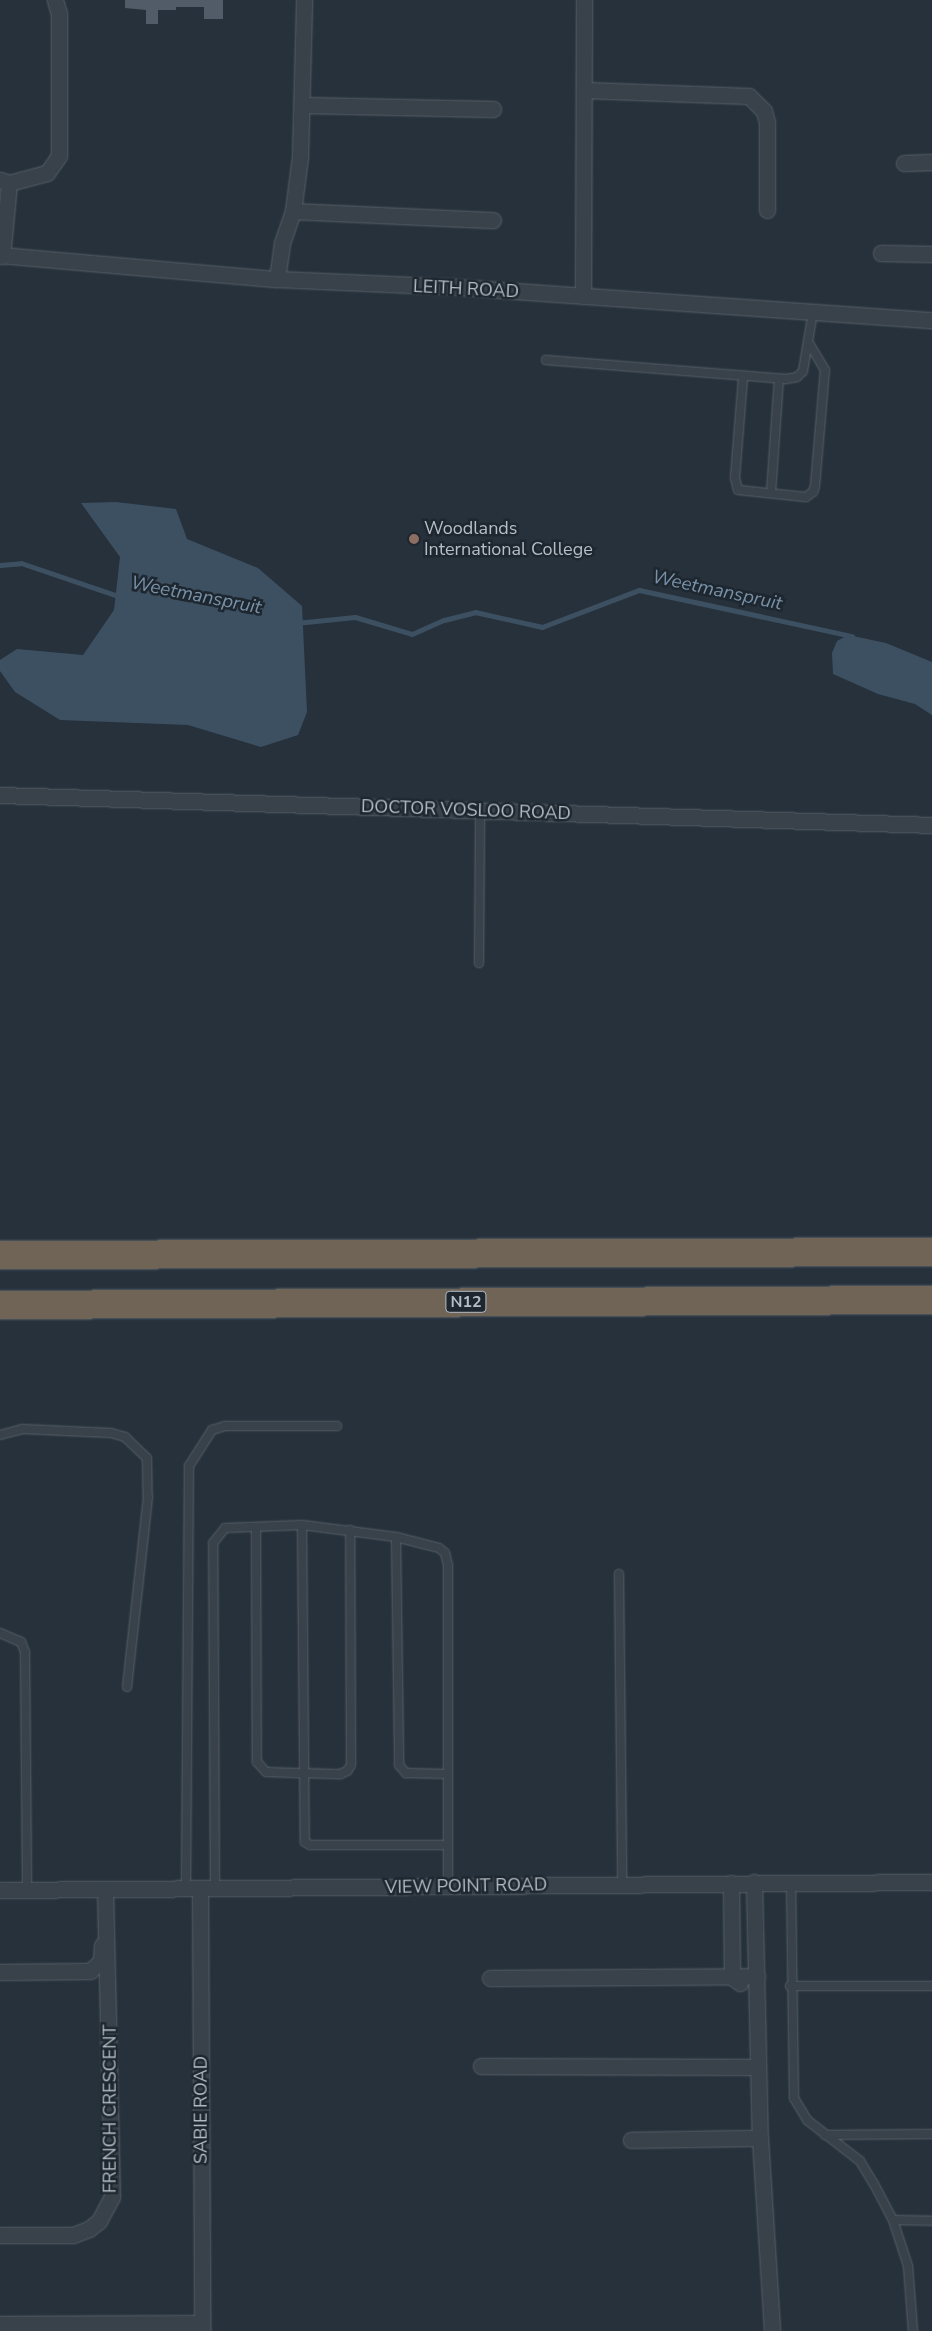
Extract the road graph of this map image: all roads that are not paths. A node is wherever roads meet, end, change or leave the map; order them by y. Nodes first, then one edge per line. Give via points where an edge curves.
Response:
1 (55, 0) edge
2 (304, 0) edge
3 (584, 0) edge
4 (584, 90) junction
5 (303, 105) junction
6 (493, 109) dead end
7 (932, 162) edge
8 (904, 163) dead end
9 (4, 182) edge
10 (293, 210) junction
11 (767, 210) dead end
12 (493, 220) dead end
13 (881, 253) dead end
14 (932, 254) edge
15 (1, 256) edge
16 (277, 279) junction
17 (584, 296) junction
18 (813, 312) junction
19 (932, 320) edge
20 (809, 343) junction
21 (546, 360) dead end
22 (744, 378) junction
23 (779, 380) junction
24 (771, 493) junction
25 (0, 795) edge
26 (480, 811) junction
27 (932, 825) edge
28 (479, 963) dead end
29 (932, 1252) edge
30 (0, 1255) edge
31 (932, 1300) edge
32 (0, 1305) edge
33 (337, 1426) dead end
34 (0, 1435) edge
35 (302, 1525) junction
36 (256, 1526) junction
37 (350, 1530) junction
38 (396, 1537) junction
39 (619, 1574) dead end
40 (0, 1633) edge
41 (126, 1688) dead end
42 (302, 1773) junction
43 (448, 1774) junction
44 (448, 1845) junction
45 (754, 1882) junction
46 (791, 1882) junction
47 (932, 1882) edge
48 (731, 1883) junction
49 (622, 1884) junction
50 (448, 1886) junction
51 (200, 1888) junction
52 (0, 1890) edge
53 (27, 1890) junction
54 (103, 1890) junction
55 (0, 1972) edge
56 (756, 1976) junction
57 (732, 1977) junction
58 (490, 1978) dead end
59 (790, 1986) junction
60 (932, 1986) edge
61 (756, 1996) junction
62 (481, 2066) dead end
63 (758, 2067) junction
64 (932, 2134) edge
65 (825, 2135) junction
66 (760, 2138) junction
67 (630, 2140) dead end
68 (893, 2220) junction
69 (932, 2221) edge
70 (0, 2235) edge
71 (0, 2324) edge
72 (202, 2327) edge
73 (772, 2331) edge
74 (914, 2331) edge

1 - 9 street via 59,14 59,156 46,173
2 - 5 street
3 - 4 street
4 - 11 street via 749,96 764,111 767,122
4 - 17 street
5 - 6 street
5 - 10 street
7 - 8 street
9 - 15 street
10 - 12 street
10 - 16 street via 282,243
13 - 14 street
15 - 16 street, LEITH ROAD
16 - 17 street, LEITH ROAD
17 - 18 street, LEITH ROAD
18 - 19 street, LEITH ROAD
18 - 20 lane
20 - 23 lane via 802,371 797,377
20 - 24 lane via 825,370 815,486 806,497
21 - 22 lane
22 - 23 lane
22 - 24 lane via 736,485 738,490
23 - 24 lane
25 - 26 street, DOCTOR VOSLOO ROAD
26 - 27 street, DOCTOR VOSLOO ROAD
26 - 28 lane
29 - 30 highway
31 - 32 highway, N12
33 - 51 lane via 225,1426 212,1430 189,1466
34 - 41 lane via 22,1429 111,1432 125,1437 147,1458 148,1497
35 - 36 lane
35 - 37 lane
35 - 42 lane
36 - 42 lane via 257,1762 266,1772
36 - 51 lane via 225,1528 213,1543
37 - 38 lane
37 - 42 lane via 351,1765 348,1771 340,1774
38 - 43 lane via 439,1548 445,1553 448,1565
38 - 43 lane via 399,1765 406,1773
39 - 49 lane
40 - 53 lane via 21,1642 25,1652
42 - 44 lane via 303,1836 310,1845
43 - 44 lane
44 - 50 lane
45 - 46 street, VIEW POINT ROAD
45 - 48 street, VIEW POINT ROAD
45 - 56 street
46 - 47 street, VIEW POINT ROAD
46 - 59 lane
48 - 49 street, VIEW POINT ROAD
48 - 57 street
49 - 50 street, VIEW POINT ROAD
50 - 51 street, VIEW POINT ROAD
51 - 54 street, VIEW POINT ROAD
51 - 72 street, SABIE ROAD
52 - 53 street, VIEW POINT ROAD
53 - 54 street, VIEW POINT ROAD
54 - 55 street via 102,1954 90,1971
54 - 70 street, FRENCH CRESCENT via 112,2197 100,2221 81,2232 23,2237
56 - 57 street
56 - 61 street
57 - 58 street
57 - 61 street
59 - 60 lane
59 - 65 lane via 794,2098 807,2120
61 - 63 street
62 - 63 street
63 - 66 street
64 - 65 lane
65 - 68 lane via 860,2161
66 - 67 street
66 - 73 street
68 - 69 lane
68 - 74 lane via 911,2282
71 - 72 street

